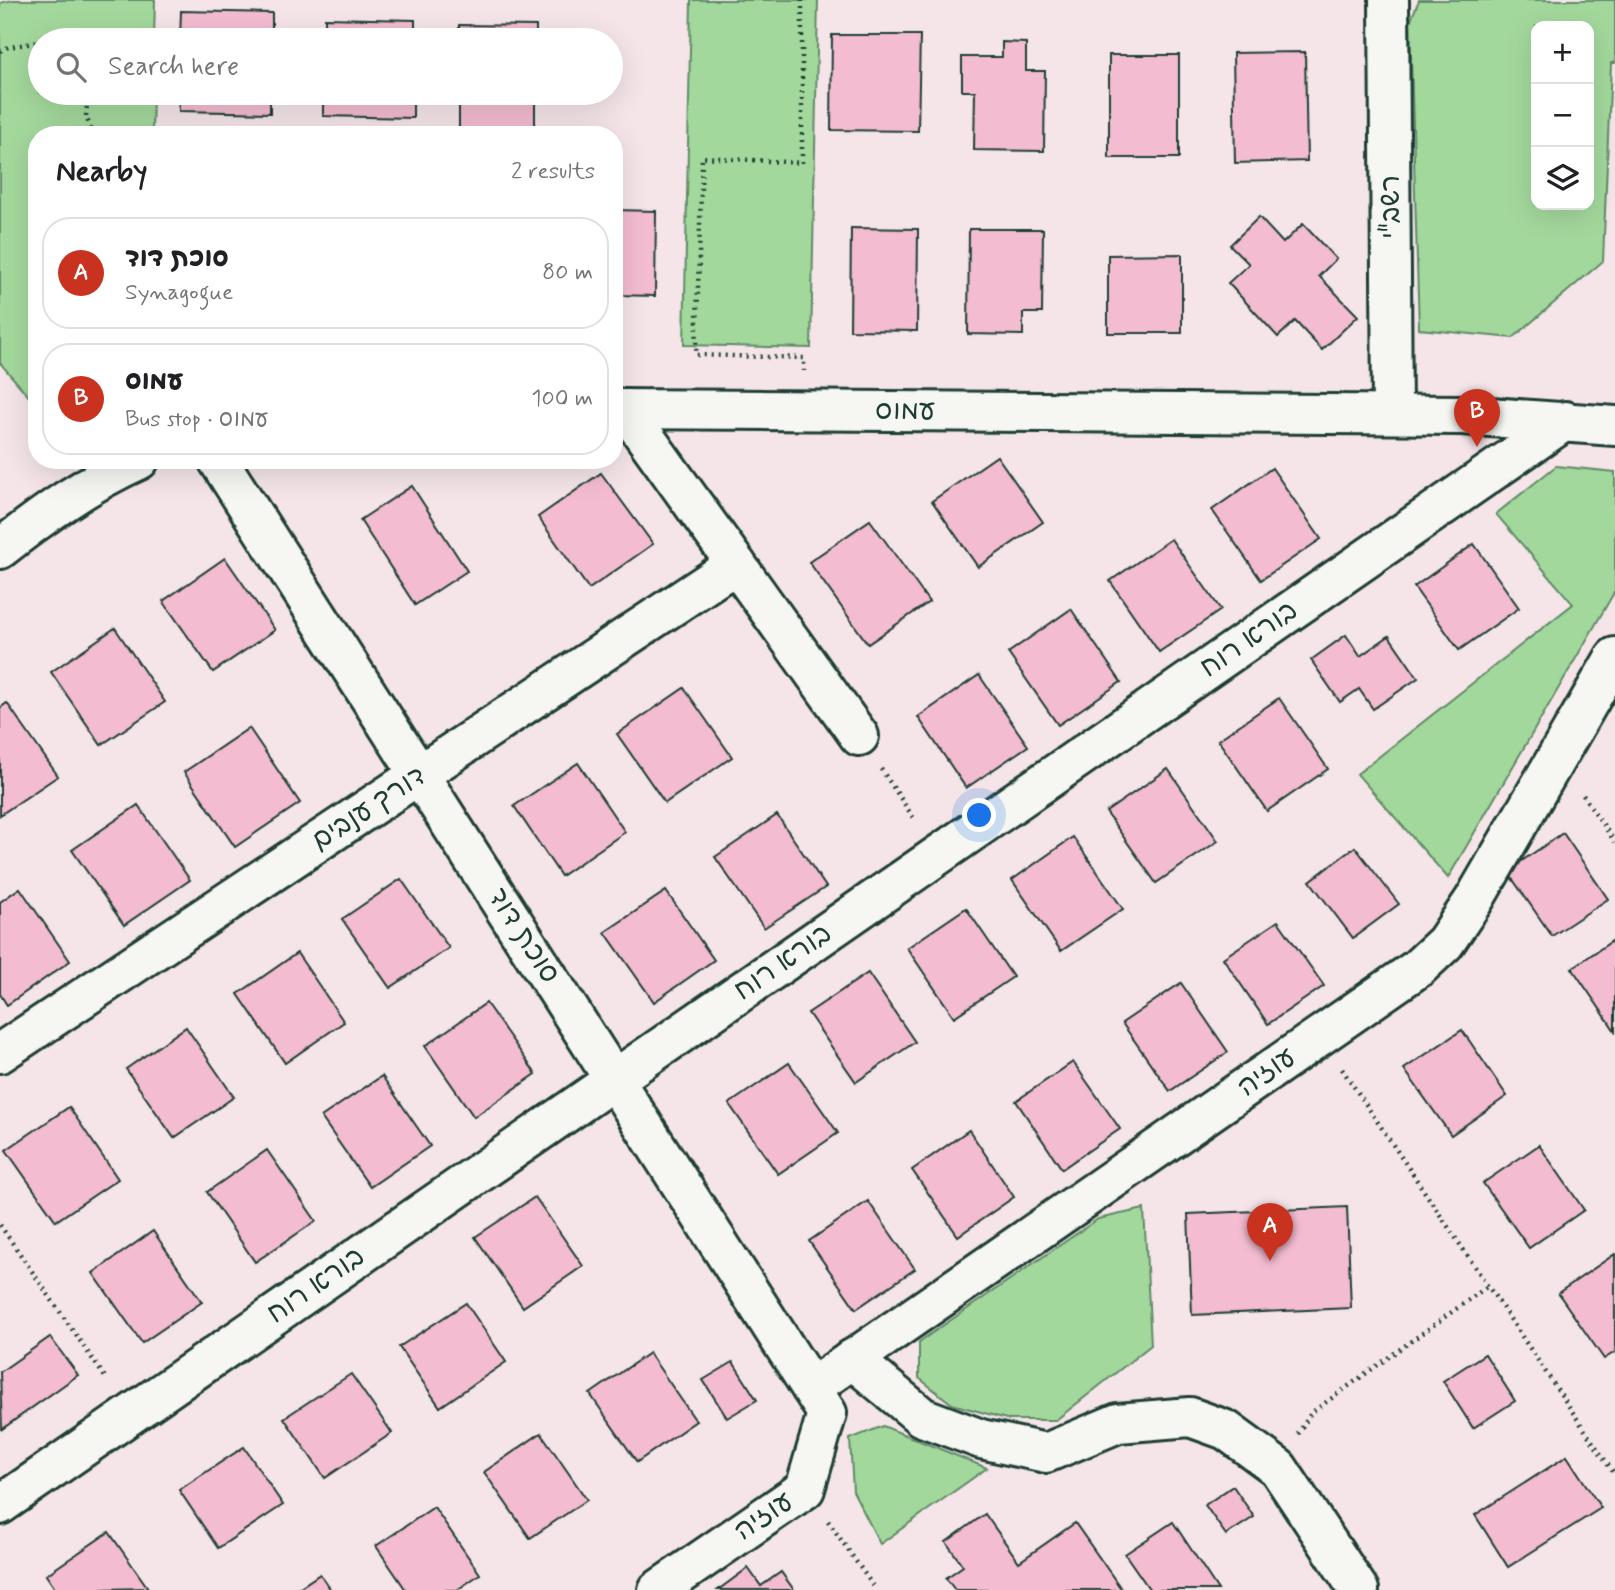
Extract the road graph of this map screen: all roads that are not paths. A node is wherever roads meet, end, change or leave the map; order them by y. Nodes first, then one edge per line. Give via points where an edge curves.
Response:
1 (1389, 0) edge
2 (623, 409) edge
3 (623, 413) edge
4 (1392, 414) junction
5 (1565, 421) junction
6 (1615, 426) edge
7 (119, 469) edge
8 (224, 469) edge
9 (0, 549) edge
10 (736, 564) junction
11 (1615, 657) edge
12 (859, 736) road end
13 (419, 776) junction
14 (0, 1053) edge
15 (615, 1079) junction
16 (852, 1359) junction
17 (819, 1400) junction
18 (0, 1505) edge
19 (658, 1590) edge
20 (1359, 1590) edge

1 - 4 street, רשב"י
2 - 4 street, עמוס
3 - 10 street
4 - 5 street, עמוס
5 - 6 street, עמוס
5 - 15 street, בורא רוח
7 - 9 street via 44,514
8 - 13 street, סוכת דוד
10 - 12 street
10 - 13 street, דורך ענבים
11 - 16 street, עוזיה via 1474,900 1445,943 1418,968
13 - 14 street, דורך ענבים
13 - 15 street, סוכת דוד
15 - 17 street, סוכת דוד
15 - 18 street, בורא רוח
16 - 17 street, עוזיה
16 - 20 street via 922,1417 981,1439 1046,1453 1118,1423 1190,1417 1226,1430 1278,1468
17 - 19 street, עוזיה via 805,1489

